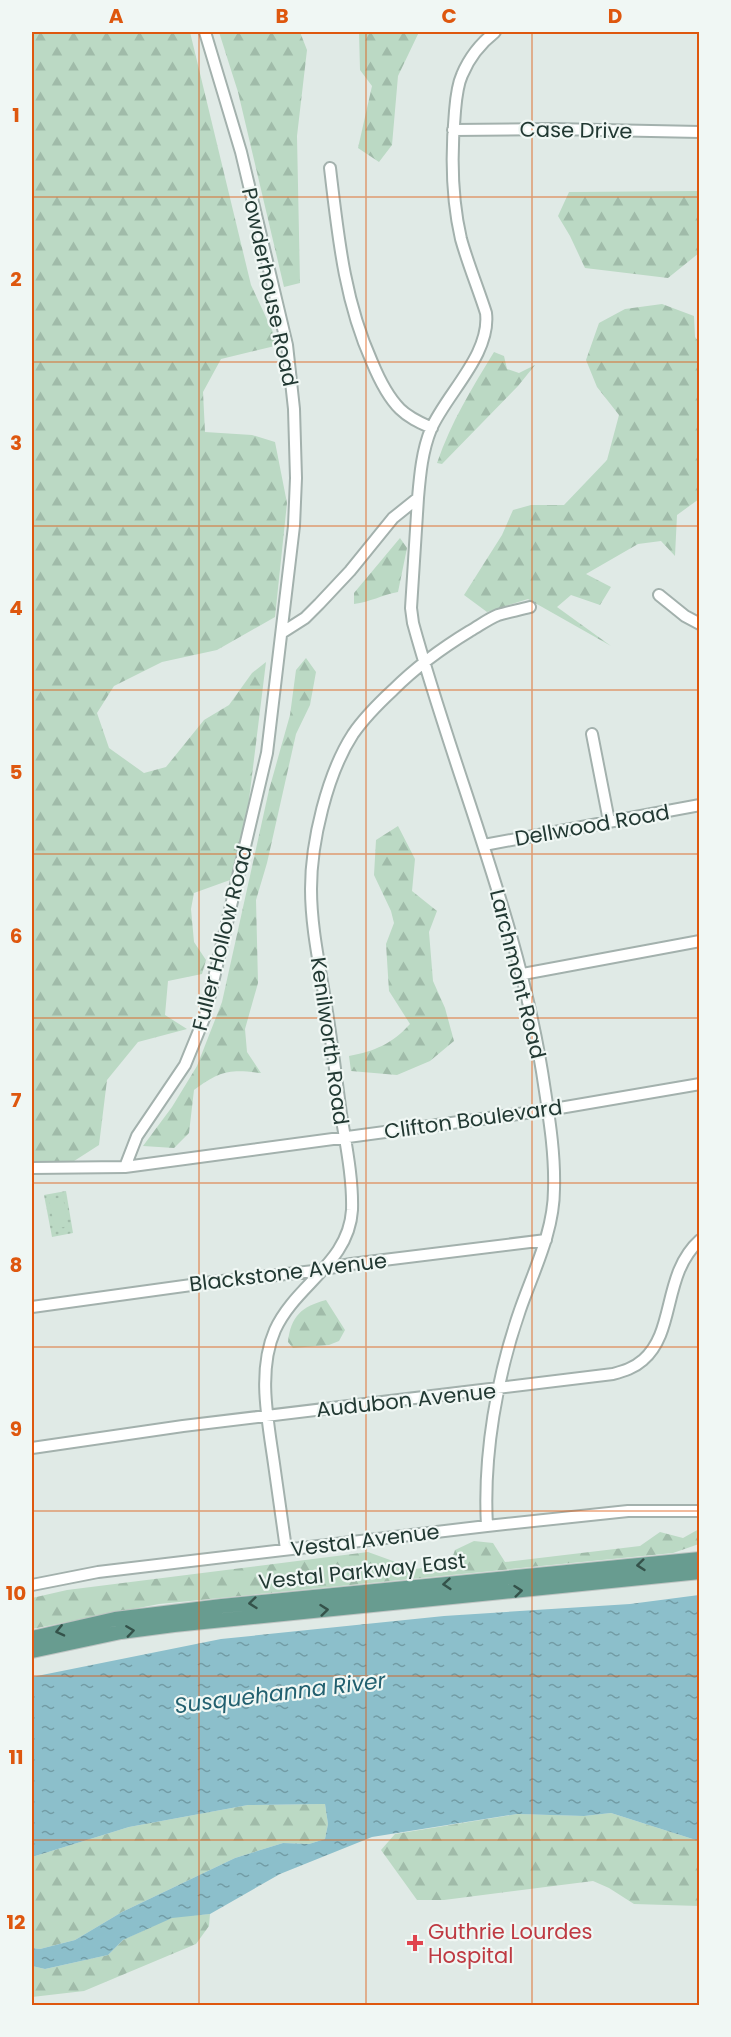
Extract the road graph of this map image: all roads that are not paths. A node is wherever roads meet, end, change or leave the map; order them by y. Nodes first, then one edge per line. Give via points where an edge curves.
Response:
1 (205, 32) edge
2 (495, 32) edge
3 (453, 130) junction
4 (699, 132) edge
5 (330, 168) dead end
6 (432, 428) junction
7 (418, 498) junction
8 (658, 595) dead end
9 (530, 607) dead end
10 (699, 624) edge
11 (283, 632) junction
12 (425, 662) junction
13 (592, 734) dead end
14 (265, 762) joint
15 (699, 805) edge
16 (609, 821) junction
17 (484, 845) junction
18 (699, 941) edge
19 (523, 974) junction
20 (699, 1084) edge
21 (548, 1110) junction
22 (344, 1137) junction
23 (125, 1167) junction
24 (32, 1168) edge
25 (546, 1240) junction
26 (699, 1240) edge
27 (324, 1269) junction
28 (32, 1307) edge
29 (499, 1389) junction
30 (267, 1415) junction
31 (32, 1448) edge
32 (699, 1511) edge
33 (487, 1526) junction
34 (286, 1550) junction
35 (699, 1559) edge
36 (699, 1572) edge
37 (32, 1585) edge
38 (32, 1638) edge
39 (32, 1651) edge

1 - 11 street, Powderhouse Road via 242,152 291,370 296,497
2 - 3 street, Larchmont Road via 472,56 461,76
3 - 4 street, Case Drive
3 - 6 street, Larchmont Road via 451,159 456,215 487,322 479,349
5 - 6 street via 340,252 361,337 389,396 410,417
6 - 7 street, Larchmont Road
7 - 11 street via 393,518 305,618
7 - 12 street, Larchmont Road via 411,608
8 - 10 street
9 - 12 street, Kenilworth Road via 489,620
11 - 14 street, Powderhouse Road
12 - 17 street, Larchmont Road
12 - 22 street, Kenilworth Road via 355,731 330,784 314,844 314,930
13 - 16 street
14 - 23 street, Fuller Hollow Road via 205,1016 185,1065 137,1136
15 - 16 street, Dellwood Road
16 - 17 street, Dellwood Road
17 - 19 street, Larchmont Road
18 - 19 street
19 - 21 street, Larchmont Road
20 - 21 street, Clifton Boulevard
21 - 22 street, Clifton Boulevard
21 - 25 street, Larchmont Road via 554,1190
22 - 23 street, Clifton Boulevard
22 - 27 street, Kenilworth Road via 351,1220 341,1247
23 - 24 street, Clifton Boulevard
25 - 27 street, Blackstone Avenue
25 - 29 street, Larchmont Road via 520,1311
26 - 29 street, Audubon Avenue via 681,1262 662,1326 651,1352 643,1360 613,1374
27 - 28 street, Blackstone Avenue
27 - 30 street, Kenilworth Road via 291,1303 271,1341 266,1371
29 - 30 street, Audubon Avenue
29 - 33 street, Larchmont Road via 491,1444
30 - 31 street, Audubon Avenue
30 - 34 street, Kenilworth Road
32 - 33 street, Vestal Avenue via 628,1511
33 - 34 street, Vestal Avenue
34 - 37 street, Vestal Avenue via 98,1572
35 -> 38 main road, Vestal Parkway East via 212,1607 115,1619
39 -> 36 main road, Vestal Parkway East via 174,1625

